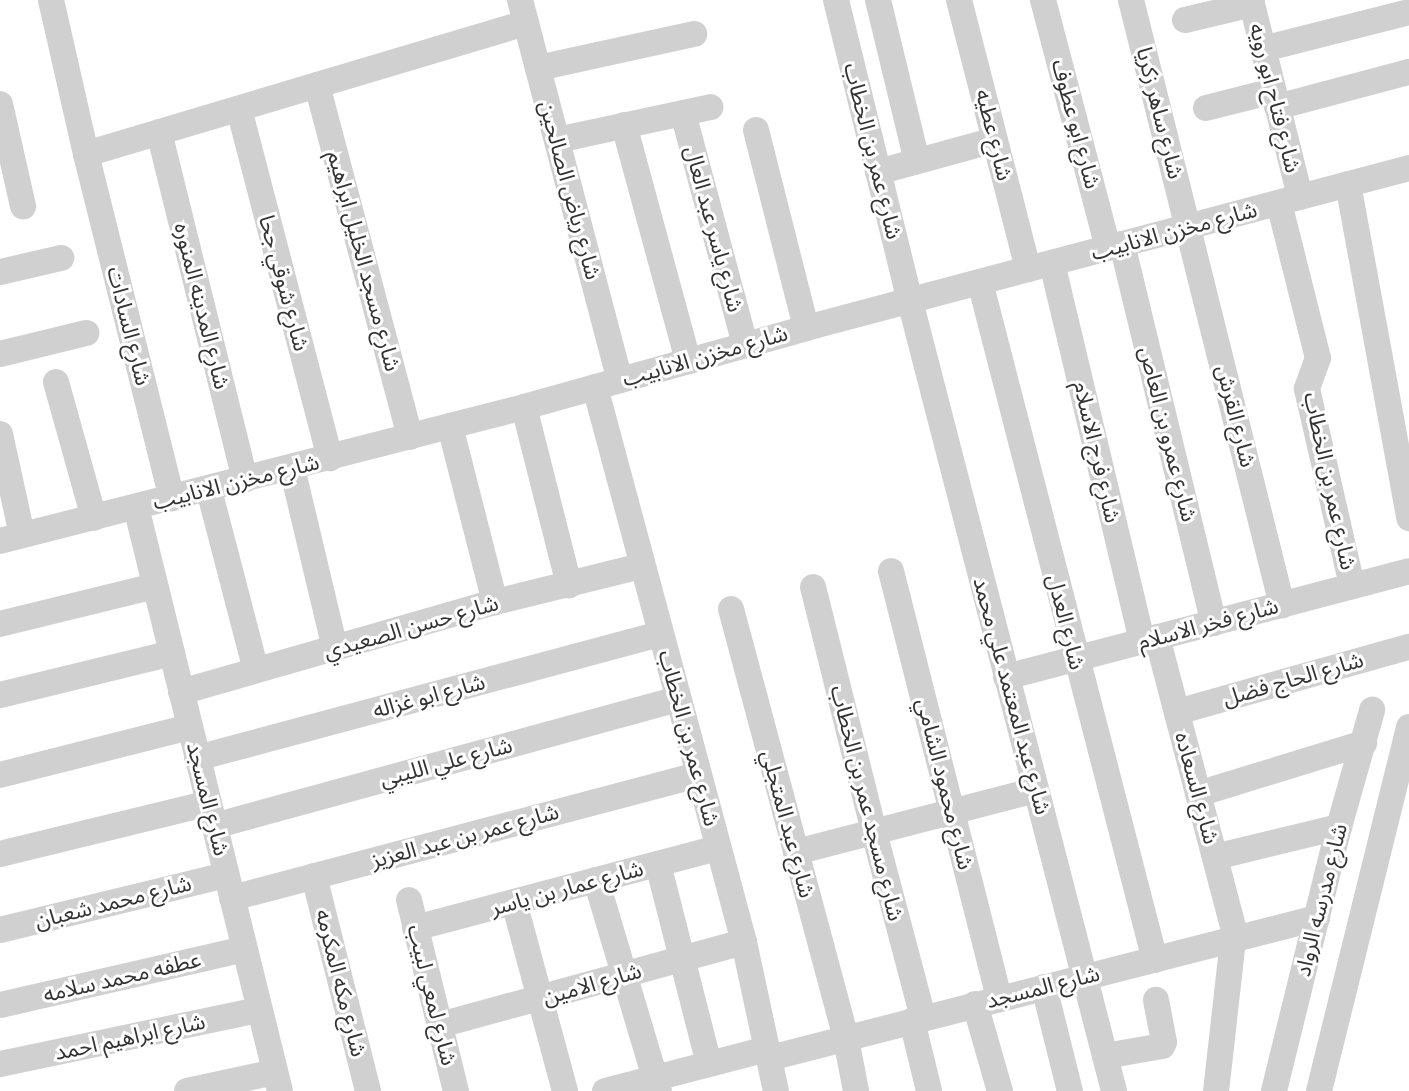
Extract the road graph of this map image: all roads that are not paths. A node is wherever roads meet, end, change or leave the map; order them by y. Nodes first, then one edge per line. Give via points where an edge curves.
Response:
1 (51, 0) edge
2 (836, 0) edge
3 (878, 0) edge
4 (959, 0) edge
5 (1043, 0) edge
6 (1131, 0) edge
7 (1251, 2) edge
8 (524, 12) edge
9 (1409, 12) edge
10 (1185, 20) dead end
11 (694, 34) dead end
12 (1263, 50) junction
13 (538, 68) junction
14 (1409, 72) edge
15 (317, 86) junction
16 (1275, 99) junction
17 (711, 107) dead end
18 (1206, 108) dead end
19 (239, 109) junction
20 (683, 113) junction
21 (2, 118) edge
22 (624, 125) junction
23 (756, 130) dead end
24 (159, 132) junction
25 (557, 140) junction
26 (995, 140) junction
27 (86, 154) junction
28 (917, 161) junction
29 (1409, 168) edge
30 (878, 172) junction
31 (1348, 184) junction
32 (14, 198) edge
33 (1289, 200) junction
34 (1190, 226) junction
35 (1115, 246) junction
36 (61, 258) dead end
37 (1040, 266) junction
38 (0, 272) edge
39 (980, 282) junction
40 (910, 301) junction
41 (806, 328) junction
42 (86, 333) dead end
43 (745, 345) junction
44 (0, 354) edge
45 (688, 361) junction
46 (620, 380) junction
47 (56, 382) dead end
48 (595, 387) junction
49 (524, 407) junction
50 (450, 426) junction
51 (0, 434) edge
52 (410, 437) junction
53 (330, 458) junction
54 (292, 468) junction
55 (245, 480) junction
56 (209, 490) junction
57 (172, 498) junction
58 (136, 507) junction
59 (94, 518) junction
60 (1409, 518) edge
61 (11, 538) edge
62 (642, 566) junction
63 (891, 571) dead end
64 (1409, 571) edge
65 (569, 585) junction
66 (156, 586) junction
67 (1352, 586) junction
68 (813, 587) dead end
69 (495, 602) junction
70 (1282, 605) junction
71 (731, 609) dead end
72 (1214, 623) junction
73 (0, 624) edge
74 (660, 634) junction
75 (1150, 640) junction
76 (1409, 647) edge
77 (335, 648) junction
78 (172, 653) junction
79 (1075, 659) junction
80 (256, 670) junction
81 (1006, 677) junction
82 (181, 692) junction
83 (0, 695) edge
84 (678, 699) junction
85 (1372, 710) dead end
86 (1177, 712) junction
87 (190, 727) junction
88 (1409, 727) edge
89 (1364, 743) junction
90 (197, 758) junction
91 (0, 775) edge
92 (698, 775) junction
93 (1036, 790) junction
94 (1198, 794) junction
95 (952, 812) junction
96 (212, 814) junction
97 (1339, 827) junction
98 (874, 832) junction
99 (718, 848) junction
100 (796, 852) junction
101 (0, 854) edge
102 (1215, 857) junction
103 (658, 864) junction
104 (314, 876) junction
105 (596, 880) junction
106 (229, 887) junction
107 (409, 900) dead end
108 (514, 902) junction
109 (1317, 918) junction
110 (416, 928) junction
111 (0, 930) edge
112 (1235, 939) junction
113 (744, 942) junction
114 (245, 949) junction
115 (682, 959) junction
116 (1155, 960) junction
117 (624, 975) junction
118 (1085, 978) junction
119 (1044, 987) junction
120 (540, 998) junction
121 (1156, 1000) dead end
122 (987, 1001) junction
123 (0, 1005) edge
124 (260, 1010) junction
125 (918, 1019) junction
126 (440, 1025) junction
127 (846, 1039) junction
128 (768, 1054) junction
129 (1105, 1056) junction
130 (0, 1064) edge
131 (710, 1064) junction
132 (277, 1082) edge
133 (657, 1084) edge
134 (187, 1091) edge
135 (368, 1091) edge
136 (456, 1091) edge
137 (565, 1091) edge
138 (605, 1091) edge
139 (777, 1091) edge
140 (856, 1091) edge
141 (929, 1091) edge
142 (1000, 1091) edge
143 (1070, 1091) edge
144 (1114, 1091) edge
145 (1216, 1091) edge
146 (1274, 1091) edge
147 (1319, 1091) edge

1 - 27 street, شارع السادات
2 - 30 street, شارع عمر بن الخطاب
3 - 28 street
4 - 26 street, شارع عطيه
5 - 35 street, شارع ابو عطوف
6 - 34 street, شارع ساهر زكريا
7 - 10 street
7 - 12 street, شارع فتاح ابو رويه
8 - 13 street, شارع رياض الصالحين
8 - 15 street
9 - 12 street
11 - 13 street
12 - 16 street, شارع فتاح ابو رويه
13 - 25 street, شارع رياض الصالحين
14 - 16 street
15 - 19 street
15 - 52 street, شارع مسجد الخليل ابراهيم
16 - 18 street
16 - 33 street, شارع فتاح ابو رويه
17 - 20 street
19 - 24 street
19 - 53 street, شارع شوقي جحا
20 - 22 street
20 - 43 street, شارع ياسر عبد العال
21 - 32 street
22 - 25 street
22 - 45 street
23 - 41 street
24 - 27 street
24 - 55 street, شارع المدينه المنوره
25 - 46 street, شارع رياض الصالحين
26 - 28 street
26 - 37 street, شارع عطيه
27 - 57 street, شارع السادات
28 - 30 street
29 - 31 street, شارع مخزن الانابيب
30 - 40 street, شارع عمر بن الخطاب
31 - 33 street, شارع مخزن الانابيب
31 - 60 street
33 - 34 street, شارع مخزن الانابيب
33 - 67 street, شارع عمر بن الخطاب via 1318,357 1307,389
34 - 35 street, شارع مخزن الانابيب
34 - 70 street, شارع القرش
35 - 37 street, شارع مخزن الانابيب
35 - 72 street, شارع عمرو بن العاص
36 - 38 street
37 - 39 street, شارع مخزن الانابيب
37 - 75 street, شارع فرج الاسلام
39 - 40 street, شارع مخزن الانابيب
39 - 79 street, شارع العدل
40 - 41 street, شارع مخزن الانابيب
40 - 81 street, شارع عبد المعتمد علي محمد
41 - 43 street, شارع مخزن الانابيب
42 - 44 street
43 - 45 street, شارع مخزن الانابيب
45 - 46 street, شارع مخزن الانابيب
46 - 48 street, شارع مخزن الانابيب
47 - 59 street
48 - 49 street, شارع مخزن الانابيب
48 - 62 street, شارع عمر بن الخطاب
49 - 50 street, شارع مخزن الانابيب
49 - 65 street
50 - 52 street, شارع مخزن الانابيب
50 - 69 street
51 - 61 street
52 - 53 street, شارع مخزن الانابيب
53 - 54 street, شارع مخزن الانابيب
54 - 55 street, شارع مخزن الانابيب
54 - 77 street
55 - 56 street, شارع مخزن الانابيب
56 - 57 street, شارع مخزن الانابيب
56 - 80 street
57 - 58 street, شارع مخزن الانابيب
58 - 59 street, شارع مخزن الانابيب
58 - 66 street, شارع المسجد
59 - 61 street, شارع مخزن الانابيب
62 - 65 street, شارع حسن الصعيدي
62 - 74 street, شارع عمر بن الخطاب
63 - 95 street, شارع محمود الشامي
64 - 67 street, شارع فخر الاسلام
65 - 69 street, شارع حسن الصعيدي
66 - 73 street
66 - 78 street, شارع المسجد
67 - 70 street, شارع فخر الاسلام
68 - 98 street, شارع مسجد عمر بن الخطاب
69 - 77 street, شارع حسن الصعيدي
70 - 72 street, شارع فخر الاسلام
71 - 100 street, شارع عبد المتجلي
72 - 75 street, شارع فخر الاسلام
74 - 84 street, شارع عمر بن الخطاب
74 - 90 street, شارع ابو غزاله
75 - 79 street, شارع فخر الاسلام
75 - 86 street, شارع السعاده
76 - 86 street, شارع الحاج فضل
77 - 80 street, شارع حسن الصعيدي
78 - 82 street, شارع المسجد
78 - 83 street
79 - 81 street, شارع فخر الاسلام
79 - 116 street, شارع العدل
80 - 82 street, شارع حسن الصعيدي
81 - 93 street, شارع عبد المعتمد علي محمد
82 - 87 street, شارع المسجد
84 - 92 street, شارع عمر بن الخطاب
84 - 96 street, شارع علي الليبي
85 - 89 street, شارع مدرسه الرواد
86 - 94 street, شارع السعاده
87 - 90 street, شارع المسجد
87 - 91 street
88 - 147 street
89 - 94 street
89 - 97 street, شارع مدرسه الرواد
90 - 96 street, شارع المسجد
92 - 99 street, شارع عمر بن الخطاب
92 - 104 street, شارع عمر بن عبد العزيز
93 - 95 street
93 - 118 street, شارع عبد المعتمد علي محمد
94 - 102 street, شارع السعاده
95 - 98 street
95 - 122 street, شارع محمود الشامي
96 - 101 street, شارع علي الليبي
96 - 106 street, شارع المسجد
97 - 102 street
97 - 109 street, شارع مدرسه الرواد
98 - 100 street
98 - 125 street, شارع مسجد عمر بن الخطاب
99 - 103 street, شارع عمار بن ياسر
99 - 113 street, شارع عمر بن الخطاب
100 - 127 street, شارع عبد المتجلي
102 - 112 street, شارع السعاده
103 - 105 street, شارع عمار بن ياسر
103 - 115 street
104 - 106 street, شارع عمر بن عبد العزيز
104 - 135 street, شارع مكه المكرمه
105 - 108 street, شارع عمار بن ياسر
105 - 117 street
106 - 111 street, شارع محمد شعبان
106 - 114 street, شارع المسجد
107 - 110 street, شارع لمعي لبيب
108 - 110 street, شارع عمار بن ياسر
108 - 120 street
109 - 112 street, شارع المسجد
109 - 146 street, شارع مدرسه الرواد
110 - 126 street, شارع لمعي لبيب
112 - 116 street, شارع المسجد
112 - 145 street
113 - 115 street, شارع الامين
113 - 128 street, شارع عمر بن الخطاب
114 - 123 street, عطفه محمد سلامه
114 - 124 street, شارع المسجد
115 - 117 street, شارع الامين
115 - 131 street
116 - 118 street, شارع المسجد
117 - 120 street, شارع الامين
117 - 133 street
118 - 119 street, شارع المسجد
118 - 129 street, شارع عبد المعتمد علي محمد
119 - 122 street, شارع المسجد
119 - 143 street
120 - 126 street, شارع الامين
120 - 137 street
121 - 129 street via 1162,1046
122 - 125 street, شارع المسجد
122 - 142 street, شارع محمود الشامي
124 - 130 street, شارع ابراهيم احمد
124 - 132 street, شارع المسجد
125 - 127 street, شارع المسجد
125 - 141 street, شارع مسجد عمر بن الخطاب
126 - 136 street, شارع لمعي لبيب
127 - 128 street, شارع المسجد
127 - 140 street, شارع عبد المتجلي
128 - 131 street, شارع المسجد
128 - 139 street, شارع عمر بن الخطاب
129 - 144 street, شارع عبد المعتمد علي محمد
131 - 133 street, شارع المسجد
132 - 134 street
133 - 138 street, شارع المسجد

